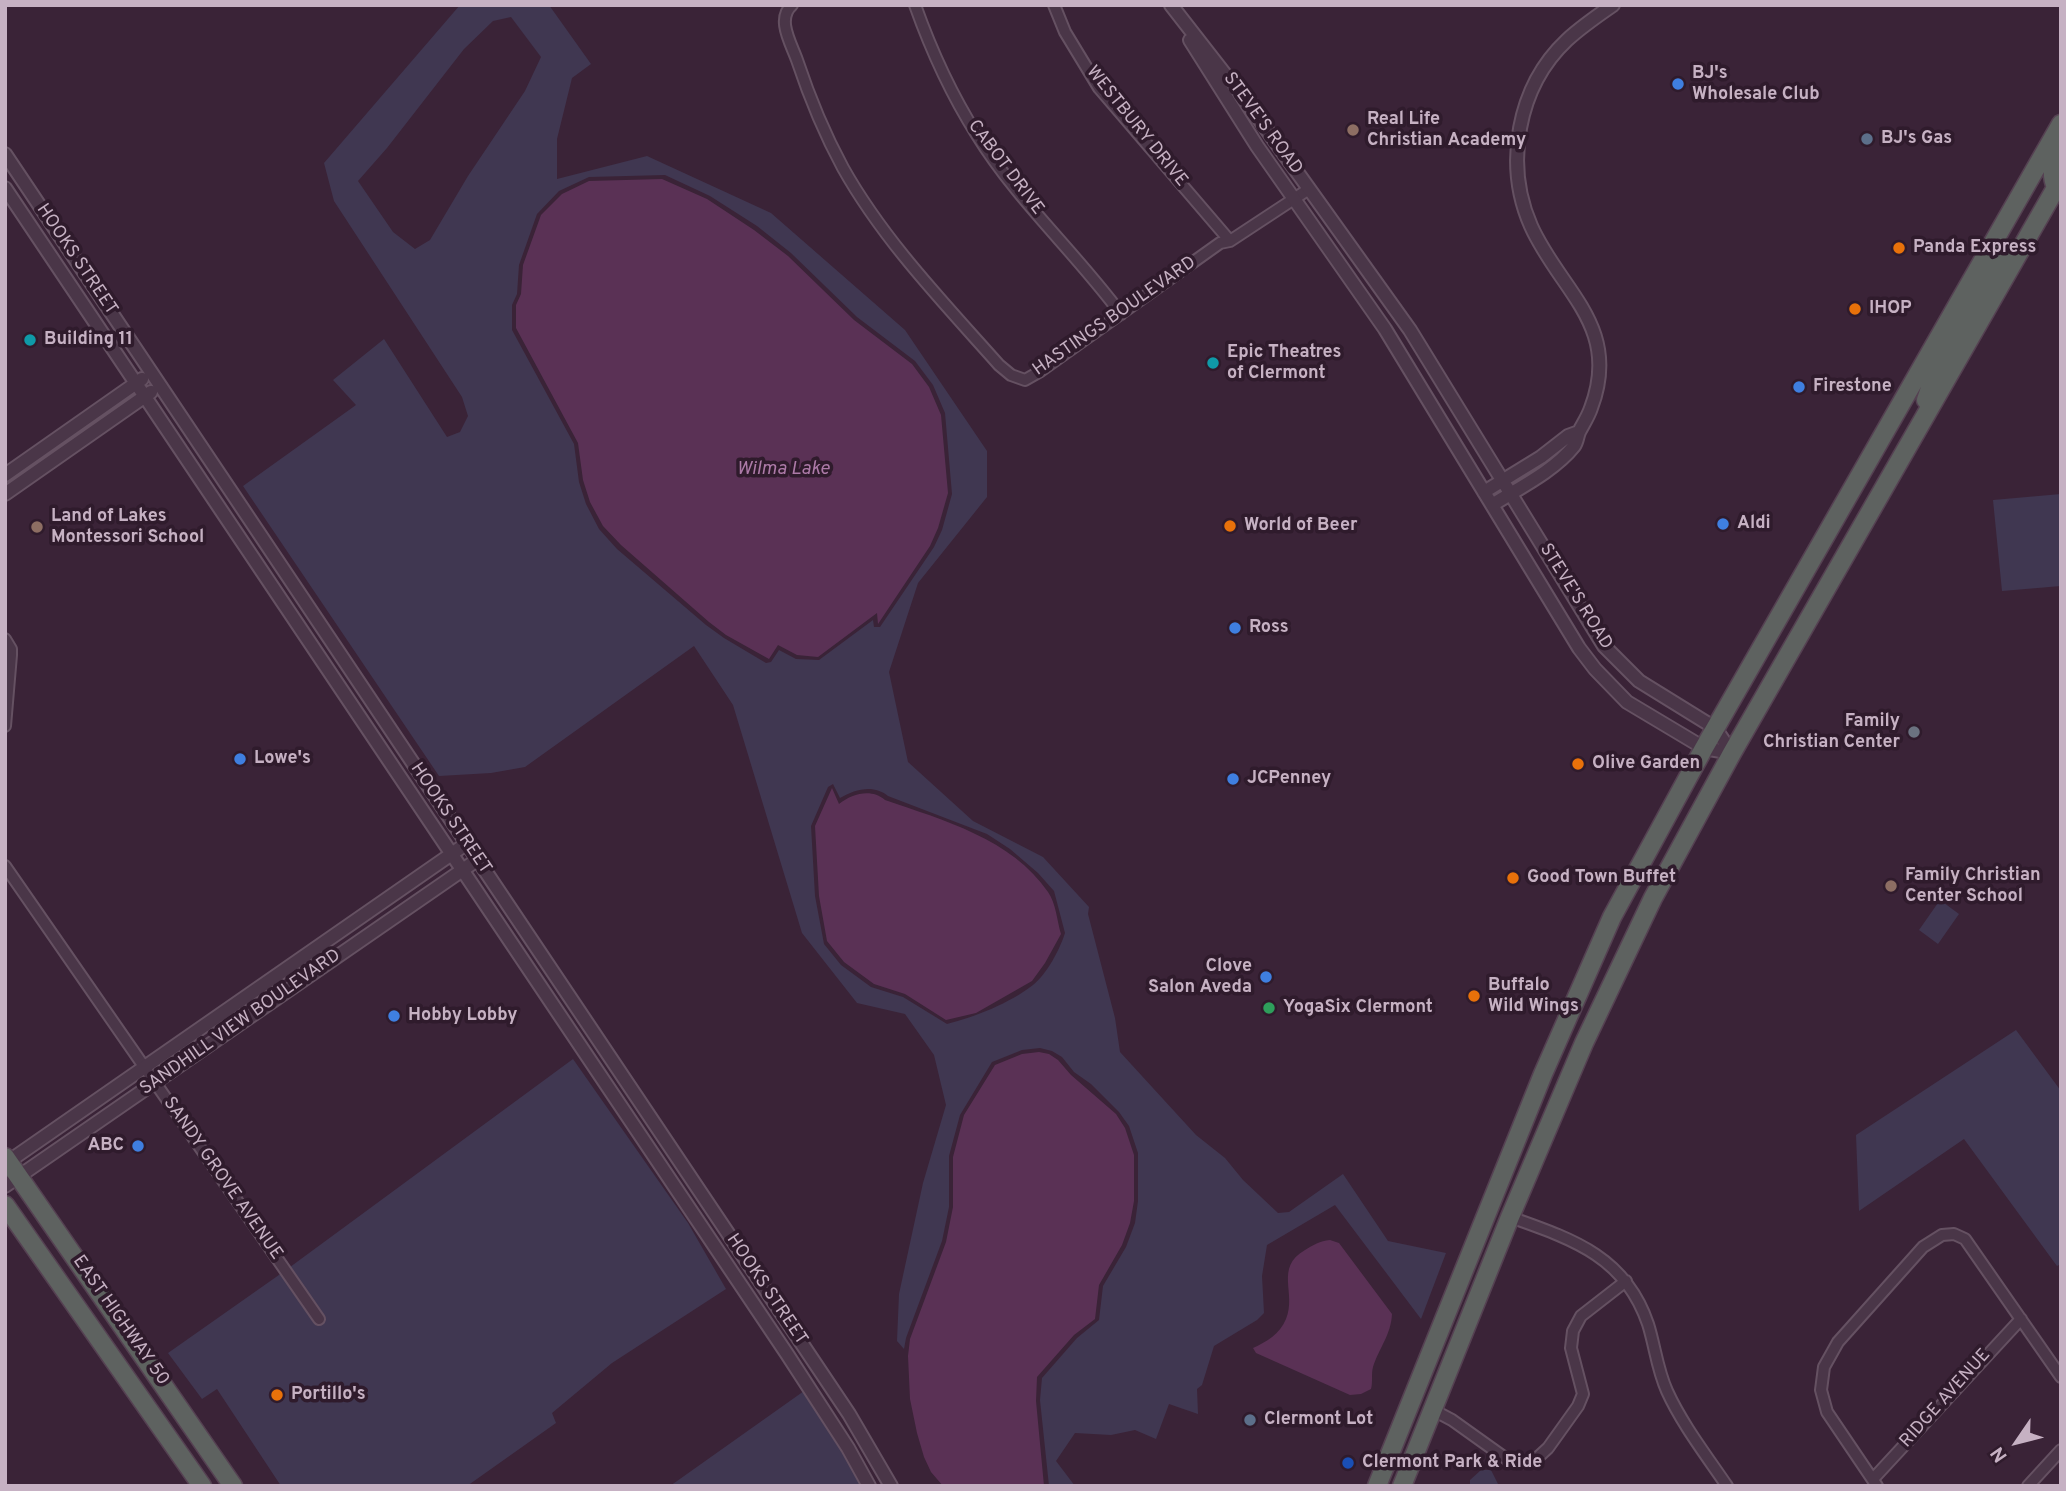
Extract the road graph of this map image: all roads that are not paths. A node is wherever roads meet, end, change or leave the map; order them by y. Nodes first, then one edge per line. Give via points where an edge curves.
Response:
1 (792, 5) edge
2 (915, 5) edge
3 (1054, 5) edge
4 (1171, 5) edge
5 (1613, 5) edge
6 (1180, 18) junction
7 (2061, 124) edge
8 (2061, 150) edge
9 (5, 154) edge
10 (2059, 183) edge
11 (5, 188) edge
12 (1309, 189) junction
13 (1294, 200) junction
14 (1230, 241) junction
15 (1992, 244) junction
16 (1121, 314) junction
17 (151, 373) junction
18 (136, 383) junction
19 (160, 386) junction
20 (145, 396) junction
21 (1579, 432) junction
22 (1914, 437) junction
23 (19, 465) junction
24 (5, 475) edge
25 (28, 478) junction
26 (1503, 481) junction
27 (1484, 492) junction
28 (1510, 493) junction
29 (5, 494) edge
30 (1492, 505) junction
31 (287, 574) junction
32 (272, 584) junction
33 (5, 639) edge
34 (5, 726) edge
35 (1715, 728) junction
36 (1704, 748) junction
37 (1732, 753) junction
38 (466, 844) junction
39 (450, 855) junction
40 (477, 860) junction
41 (5, 866) edge
42 (461, 870) junction
43 (286, 969) junction
44 (297, 984) junction
45 (1575, 998) junction
46 (144, 1068) junction
47 (155, 1083) junction
48 (655, 1123) junction
49 (639, 1134) junction
50 (9, 1169) edge
51 (1491, 1200) junction
52 (5, 1205) edge
53 (1510, 1217) junction
54 (1626, 1281) junction
55 (319, 1319) dead end
56 (2021, 1319) junction
57 (2061, 1377) edge
58 (131, 1385) junction
59 (180, 1407) junction
60 (1434, 1407) junction
61 (165, 1434) junction
62 (1391, 1450) junction
63 (2061, 1450) edge
64 (212, 1455) junction
65 (1875, 1483) edge
66 (202, 1486) edge
67 (233, 1486) edge
68 (869, 1486) edge
69 (891, 1486) edge
70 (1377, 1486) edge
71 (1397, 1486) edge
72 (1402, 1486) edge
73 (1727, 1486) edge
74 (2028, 1486) edge

1 - 16 street, HASTINGS BOULEVARD via 785,14 785,27 810,97 843,168 916,272 999,365 1025,380
2 - 16 street, CABOT DRIVE via 930,46 977,137
3 - 14 street, WESTBURY DRIVE via 1099,88
4 - 6 street, STEVE'S ROAD
5 - 21 street via 1554,54 1530,93 1518,134 1517,172 1527,216 1538,241 1582,305 1599,356 1599,381
6 - 12 street, STEVE'S ROAD
6 - 13 street, STEVE'S ROAD
7 - 15 highway
8 - 10 highway via 2052,169 2053,179
9 - 17 street, HOOKS STREET
10 - 22 highway
11 - 18 street, HOOKS STREET
12 - 13 street, HASTINGS BOULEVARD
12 - 26 street, STEVE'S ROAD via 1410,330
13 - 14 street, HASTINGS BOULEVARD
13 - 27 street, STEVE'S ROAD via 1385,329
14 - 16 street, HASTINGS BOULEVARD via 1220,243
15 - 22 highway via 1999,260 1934,377
15 - 35 highway
17 - 18 street
17 - 19 street, HOOKS STREET
18 - 20 street, HOOKS STREET
18 - 23 street
19 - 20 street
19 - 31 street, HOOKS STREET
20 - 25 street
20 - 32 street, HOOKS STREET
21 - 26 street
21 - 28 street via 1562,458
22 - 37 highway
23 - 24 street
23 - 25 street
25 - 29 street
26 - 27 street
26 - 28 street, STEVE'S ROAD
27 - 30 street, STEVE'S ROAD
28 - 30 street
28 - 35 street, STEVE'S ROAD via 1610,654 1639,681
30 - 36 street, STEVE'S ROAD via 1595,669 1627,702
31 - 32 street
31 - 38 street, HOOKS STREET
32 - 39 street, HOOKS STREET
33 - 34 street via 11,656
35 - 36 highway
35 - 37 street, STEVE'S ROAD
36 - 37 street, STEVE'S ROAD
36 - 45 highway via 1612,917
37 - 53 highway via 1619,965
38 - 39 street, SANDHILL VIEW BOULEVARD
38 - 40 street, HOOKS STREET
39 - 42 street, HOOKS STREET
39 - 43 street, SANDHILL VIEW BOULEVARD
40 - 42 street, SANDHILL VIEW BOULEVARD
40 - 48 street, HOOKS STREET
41 - 46 street, SANDY GROVE AVENUE
42 - 44 street, SANDHILL VIEW BOULEVARD
42 - 49 street, HOOKS STREET
43 - 44 street
43 - 46 street, SANDHILL VIEW BOULEVARD
44 - 47 street, SANDHILL VIEW BOULEVARD
45 - 51 highway
45 - 53 highway via 1563,1052 1507,1194
46 - 47 street, SANDY GROVE AVENUE
46 - 50 street, SANDHILL VIEW BOULEVARD
47 - 50 street, SANDHILL VIEW BOULEVARD
47 - 55 street, SANDY GROVE AVENUE
48 - 49 street
48 - 69 street, HOOKS STREET via 849,1414
49 - 68 street, HOOKS STREET via 787,1354
50 - 59 highway, EAST HIGHWAY 50
51 - 60 highway via 1493,1226 1443,1352
51 - 62 highway
52 - 58 highway, EAST HIGHWAY 50
53 - 54 street via 1590,1250
53 - 60 highway
54 - 60 street via 1581,1316 1573,1331 1572,1348 1583,1394 1535,1460 1522,1464 1508,1460
54 - 73 street via 1643,1310 1667,1390
56 - 57 street
56 - 65 street, RIDGE AVENUE
56 - 65 street via 1961,1236 1942,1235 1923,1247 1838,1342 1824,1367 1821,1390 1827,1412
58 - 59 highway via 164,1407
58 - 61 highway, EAST HIGHWAY 50
59 - 64 highway, EAST HIGHWAY 50
60 - 72 highway
61 - 64 highway via 176,1431 185,1435
61 - 66 highway, EAST HIGHWAY 50
62 - 70 highway
62 - 71 highway
63 - 74 street
64 - 67 highway, EAST HIGHWAY 50

